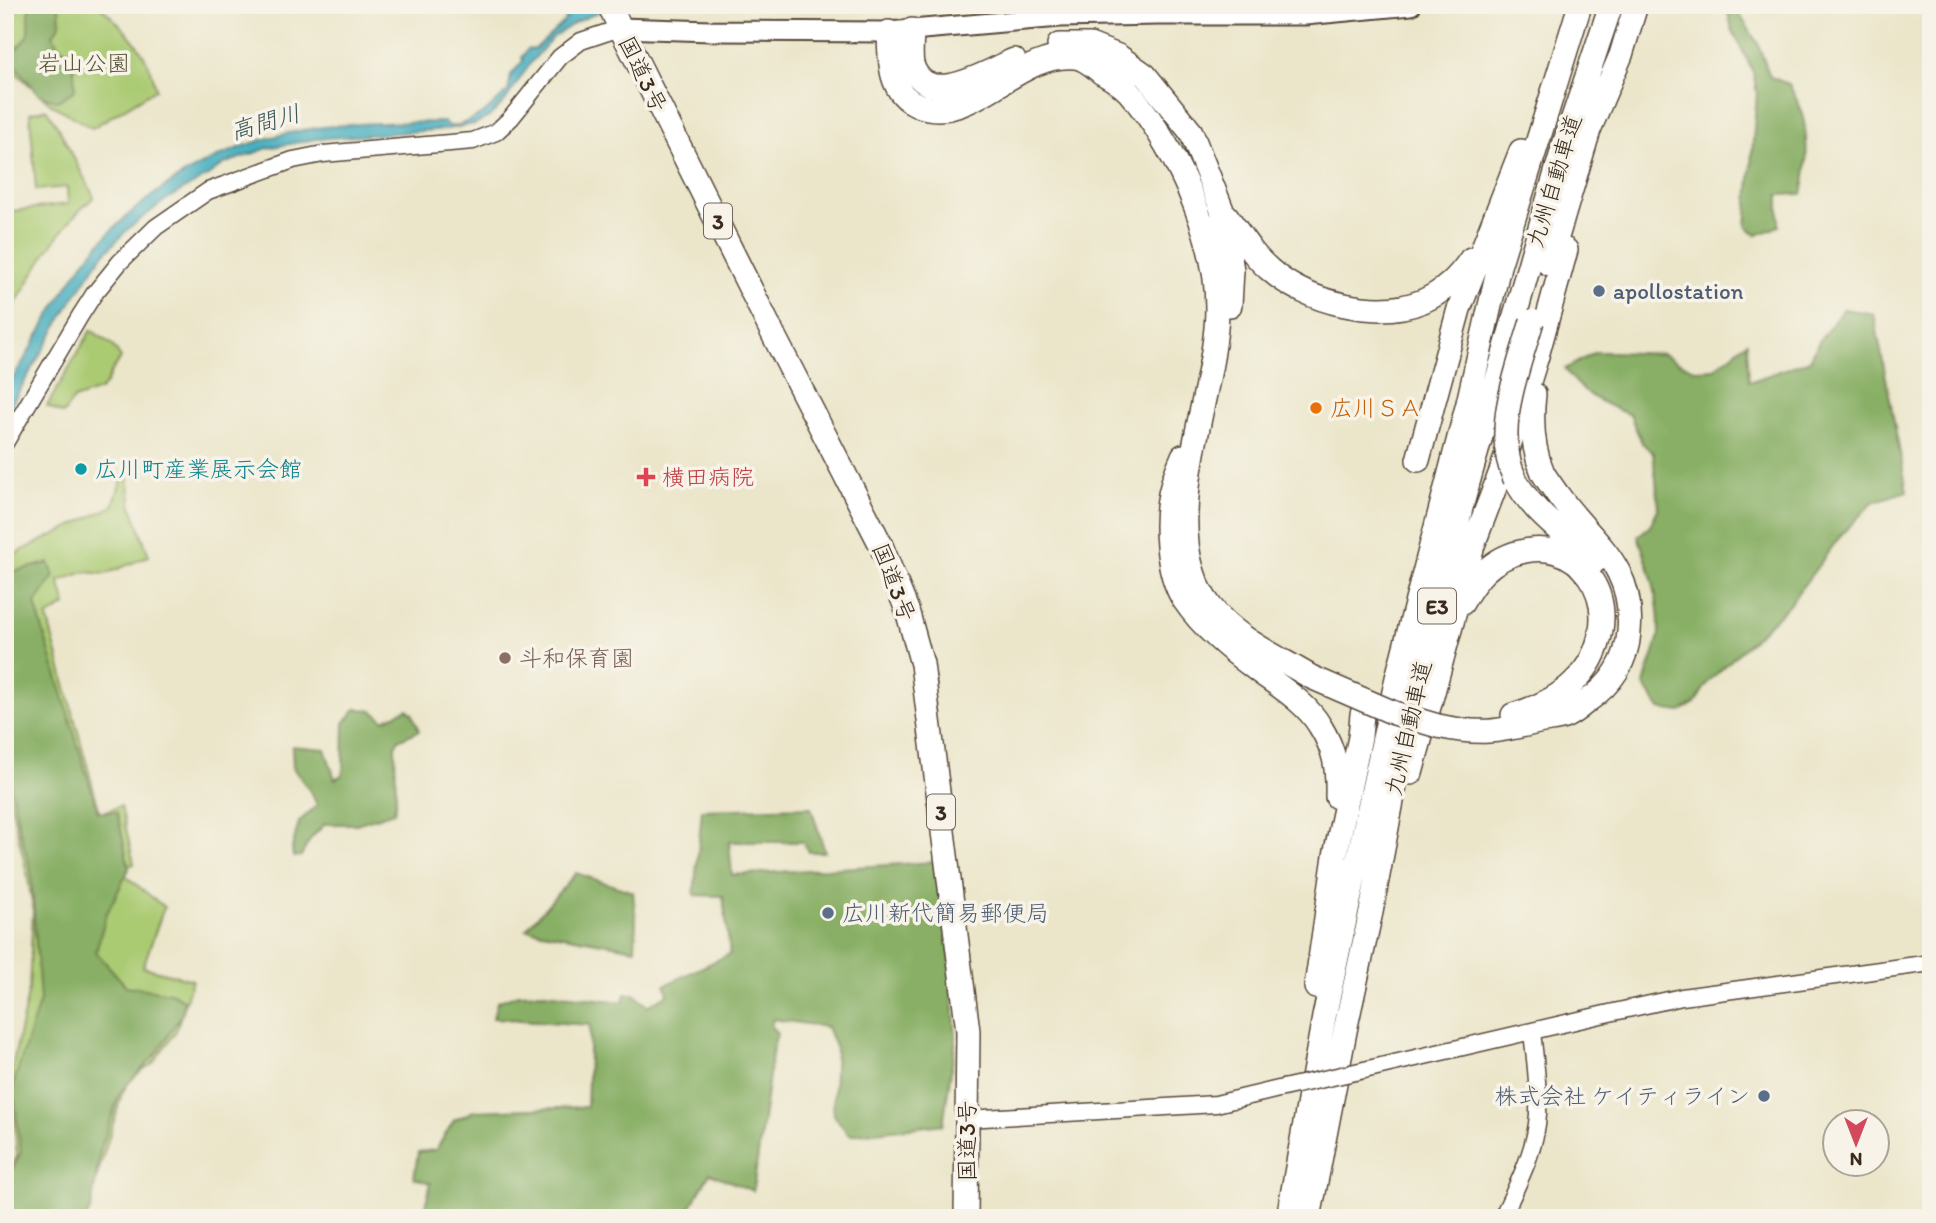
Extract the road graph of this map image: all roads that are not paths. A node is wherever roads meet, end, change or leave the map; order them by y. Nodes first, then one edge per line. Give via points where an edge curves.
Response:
1 (1411, 5) edge
2 (1612, 5) edge
3 (1636, 5) edge
4 (1577, 13) edge
5 (615, 16) edge
6 (901, 31) junction
7 (1222, 210) junction
8 (1487, 234) junction
9 (1566, 250) dead end
10 (1537, 356) junction
11 (1201, 423) junction
12 (5, 443) edge
13 (1418, 460) dead end
14 (1450, 624) junction
15 (1315, 672) junction
16 (1362, 714) dead end
17 (1440, 719) junction
18 (1539, 722) junction
19 (1335, 856) junction
20 (1371, 912) junction
21 (1931, 963) edge
22 (1532, 1032) junction
23 (967, 1119) junction
24 (966, 1218) edge
25 (1288, 1218) edge
26 (1309, 1218) edge
27 (1502, 1218) edge

1 - 6 main road via 1305,15 1060,17
2 - 20 highway, 九州自動車道 / E3 via 1565,142 1462,504 1403,743
3 - 18 highway, bridge via 1621,55 1589,130 1507,412 1505,450 1521,492 1604,573 1617,611 1615,635 1596,677
4 - 8 highway
4 - 25 highway, 九州自動車道 / E3 via 1499,266 1397,678 1324,1017
5 - 6 main road via 711,31
5 - 12 street via 560,57 496,132 473,141 293,160 208,191 174,214 120,262 94,294
5 - 23 highway, 国道3号 / 3 via 880,543 907,610 922,664 962,972 968,1031
6 - 7 highway via 918,74 941,87 958,85 1039,49 1059,45 1090,45 1118,56 1145,75 1191,132
6 - 11 highway via 891,73 898,89 927,109 966,103 1031,65 1056,57 1078,57 1126,90 1168,146 1195,204 1215,271 1215,344
7 - 8 highway via 1271,272 1317,298 1370,308 1422,301 1448,287
7 - 15 highway via 1232,270 1230,313 1199,504 1200,543 1209,578 1233,610 1255,633
8 - 13 highway via 1459,309
9 - 10 highway
10 - 14 highway
10 - 18 highway via 1534,447 1544,474 1564,504 1613,562 1627,589 1631,615 1620,666 1602,691 1564,717
11 - 15 highway via 1186,512 1186,545 1196,580 1211,607 1242,636
11 - 19 highway via 1172,486 1167,517 1169,561 1183,598 1205,627 1296,699 1319,724 1338,772
14 - 17 highway via 1484,572 1503,558 1527,550 1545,550 1574,560 1592,581 1601,603 1599,641 1588,666 1554,698 1488,720
14 - 20 highway
15 - 17 highway
16 - 19 highway
17 - 18 highway via 1467,732
19 - 25 highway
20 - 26 highway, 九州自動車道 / E3
21 - 22 street via 1682,998
22 - 23 street, bridge via 1216,1104
22 - 27 street via 1538,1116 1529,1158
23 - 24 highway, 国道3号 / 3

